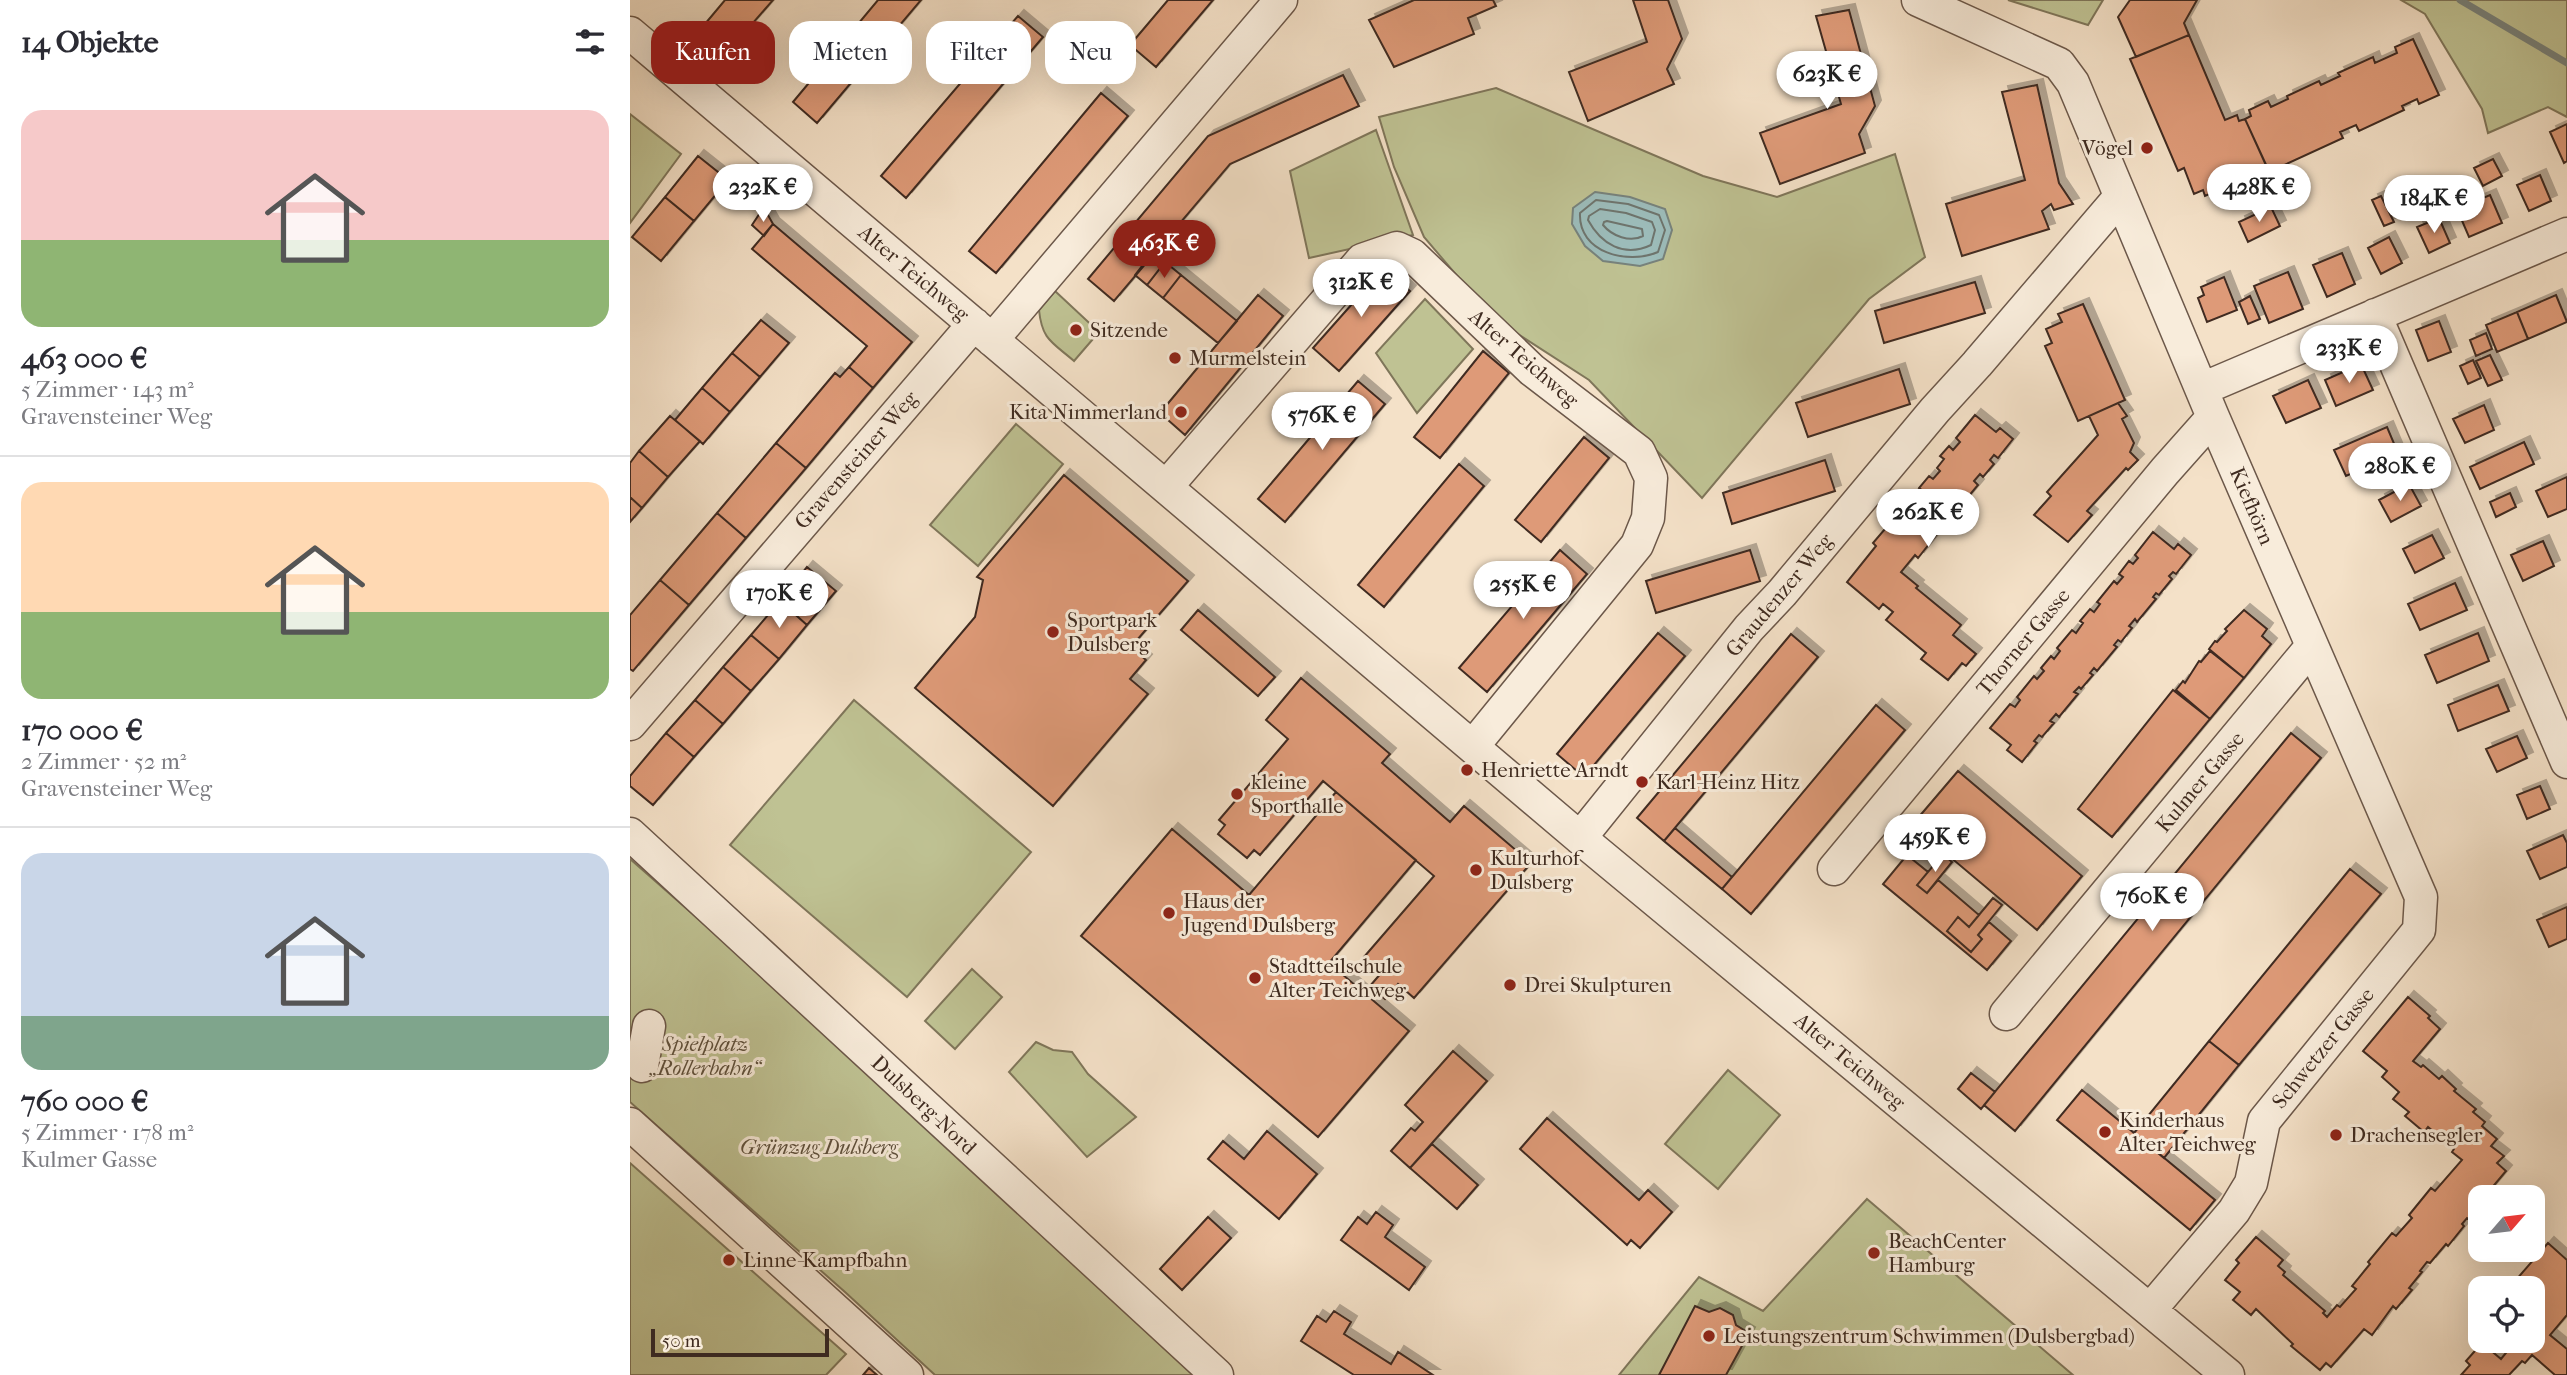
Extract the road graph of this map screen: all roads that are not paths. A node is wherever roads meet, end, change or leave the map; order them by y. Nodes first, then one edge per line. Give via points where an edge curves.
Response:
1 (1281, 0) edge
2 (1917, 0) edge
3 (630, 33) edge
4 (2120, 197) junction
5 (2567, 234) edge
6 (2375, 315) junction
7 (983, 332) junction
8 (2208, 403) junction
9 (1166, 487) junction
10 (2312, 646) junction
11 (630, 724) edge
12 (1473, 747) junction
13 (2567, 762) edge
14 (630, 834) edge
15 (1580, 838) junction
16 (1833, 869) dead end
17 (2419, 930) joint
18 (2006, 1014) dead end
19 (649, 1026) dead end
20 (642, 1066) dead end
21 (630, 1124) edge
22 (2150, 1310) junction
23 (907, 1375) edge
24 (1217, 1375) edge
25 (2228, 1375) edge

1 - 7 street, Gravensteiner Weg
2 - 4 street, Kiefhörn via 2059,64 2073,83
3 - 7 street, Alter Teichweg
4 - 8 street, Kiefhörn
4 - 15 street, Graudenzer Weg via 1749,628
5 - 6 street
6 - 8 street
6 - 13 street
7 - 9 street, Alter Teichweg
7 - 11 street, Gravensteiner Weg
8 - 10 street, Kiefhörn
8 - 16 street, Thorner Gasse via 2156,481
9 - 12 street, Alter Teichweg
9 - 12 street, Alter Teichweg via 1362,260 1397,248 1412,255 1532,370 1639,452 1651,478 1648,518 1637,545
10 - 17 street, Kiefhörn via 2421,897
10 - 18 street, Kulmer Gasse
12 - 15 street, Alter Teichweg
14 - 24 street, Dulsberg-Nord
15 - 22 street, Alter Teichweg
17 - 22 street, Schwetzer Gasse via 2264,1121 2251,1183 2234,1211
19 - 20 street
21 - 23 street
22 - 25 street, Alter Teichweg

